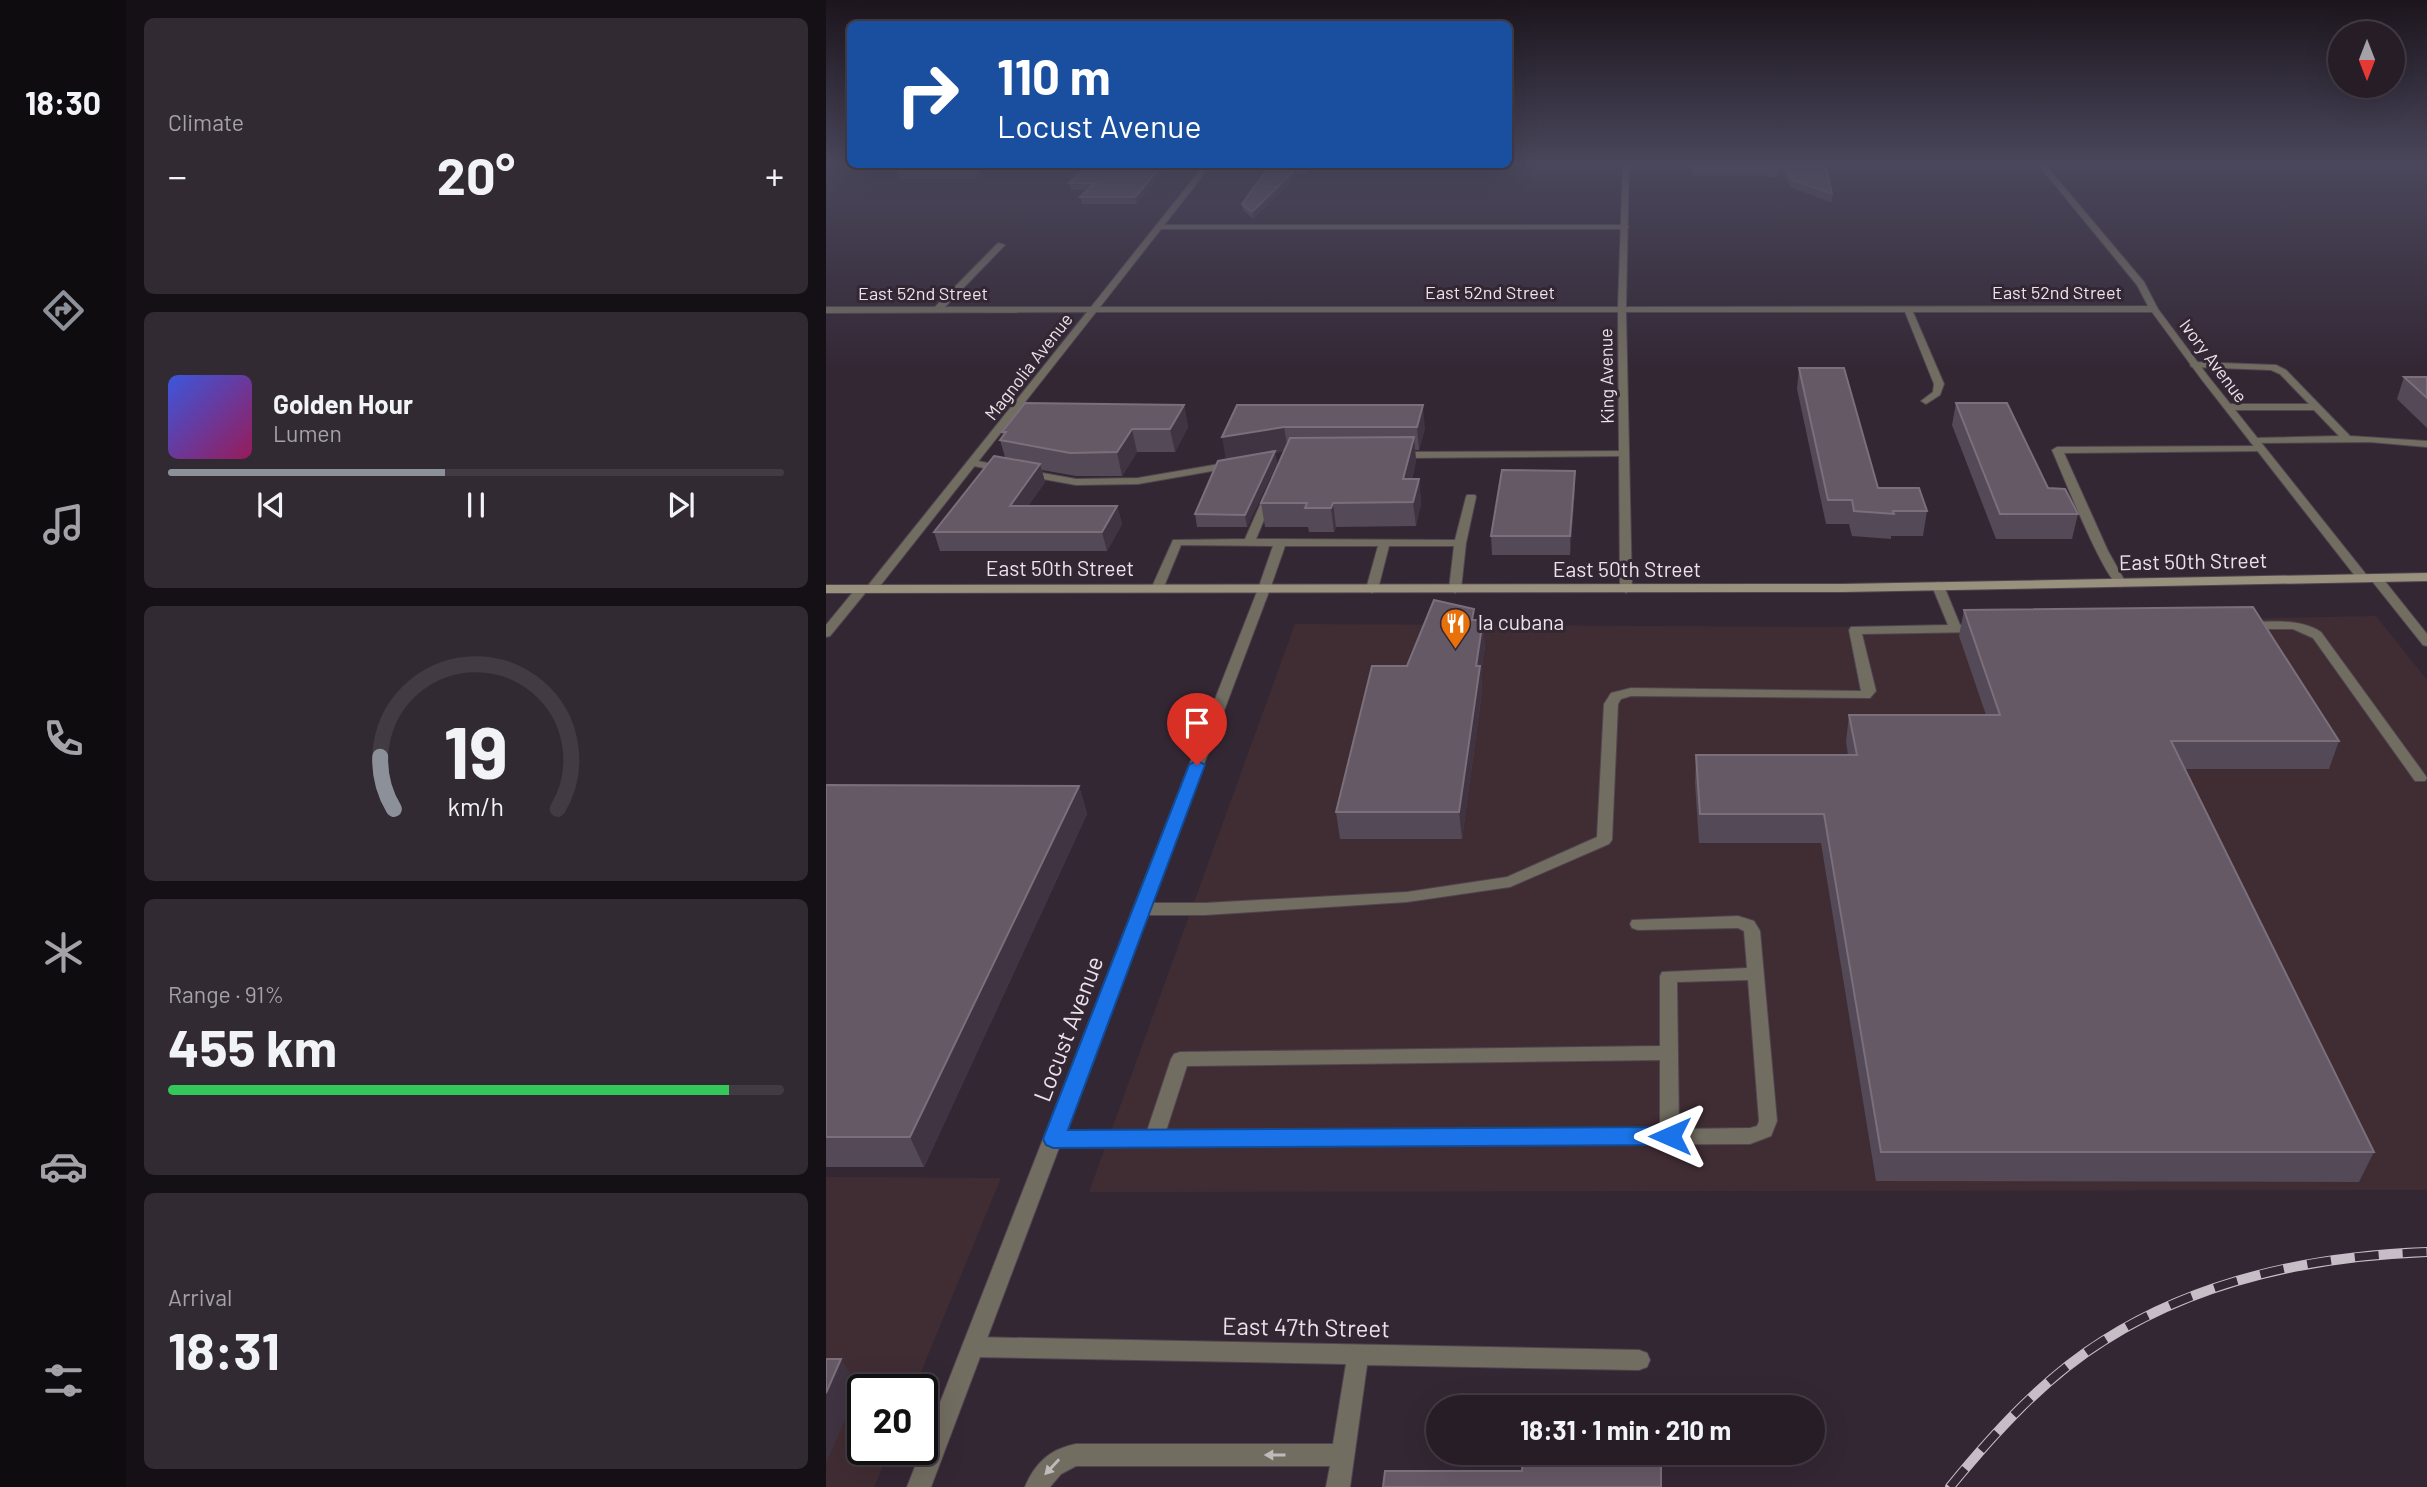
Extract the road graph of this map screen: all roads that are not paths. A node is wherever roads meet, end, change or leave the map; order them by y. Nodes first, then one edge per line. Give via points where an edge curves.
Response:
1 (1157, 231) edge
2 (1625, 231) edge
3 (2097, 231) edge
4 (1001, 245) dead end
5 (938, 309) junction
6 (1095, 309) junction
7 (1622, 309) junction
8 (1908, 309) junction
9 (2154, 309) junction
10 (826, 310) edge
11 (2195, 365) junction
12 (1926, 401) dead end
13 (2228, 407) junction
14 (2317, 407) junction
15 (2348, 440) junction
16 (2427, 444) edge
17 (2258, 445) junction
18 (1624, 454) junction
19 (1384, 455) edge
20 (972, 463) junction
21 (1247, 463) edge
22 (1273, 489) edge
23 (1471, 497) dead end
24 (1249, 543) junction
25 (1280, 543) junction
26 (1460, 543) junction
27 (1384, 544) junction
28 (2427, 577) edge
29 (2370, 578) junction
30 (2120, 583) junction
31 (1938, 586) junction
32 (867, 588) junction
33 (826, 589) edge
34 (1157, 589) junction
35 (1264, 589) junction
36 (1372, 589) junction
37 (1455, 589) junction
38 (1626, 589) junction
39 (2239, 626) edge
40 (1956, 628) junction
41 (1995, 628) edge
42 (826, 633) edge
43 (2427, 642) edge
44 (2420, 778) dead end
45 (1142, 909) junction
46 (1638, 924) dead end
47 (1756, 974) junction
48 (1669, 1053) junction
49 (1670, 1136) junction
50 (1053, 1139) junction
51 (1154, 1140) junction
52 (973, 1348) junction
53 (1358, 1355) junction
54 (1639, 1360) dead end
55 (1343, 1455) junction
56 (919, 1487) edge
57 (1037, 1487) edge
58 (1338, 1487) edge

1 - 6 street, Magnolia Avenue
2 - 7 street, King Avenue
3 - 9 street, Ivory Avenue via 2141,284
4 - 5 street
5 - 6 street, East 52nd Street
5 - 10 street, East 52nd Street
6 - 7 street, East 52nd Street
6 - 20 street, Magnolia Avenue
7 - 8 street, East 52nd Street
7 - 18 street, King Avenue
8 - 9 street, East 52nd Street
8 - 12 street via 1939,384 1937,393
9 - 11 street, Ivory Avenue
11 - 13 street, Ivory Avenue
11 - 14 street via 2273,367
13 - 14 street
13 - 17 street, Ivory Avenue
14 - 15 street
15 - 16 street
15 - 17 street
17 - 29 street, Ivory Avenue
17 - 30 street via 2057,450
18 - 19 street
18 - 38 street, King Avenue
20 - 21 street via 1076,482 1138,481
20 - 32 street, Magnolia Avenue
22 - 24 street
23 - 26 street
24 - 25 street
24 - 34 street via 1177,542
25 - 27 street
25 - 35 street, Locust Avenue
26 - 27 street
26 - 37 street
27 - 36 street
28 - 29 main road, East 50th Street
29 - 30 main road, East 50th Street
29 - 43 street, Ivory Avenue
30 - 31 main road, East 50th Street
31 - 38 main road, East 50th Street
31 - 40 street
32 - 33 main road, East 50th Street
32 - 34 main road, East 50th Street
32 - 42 street, Magnolia Avenue
34 - 35 main road, East 50th Street
35 - 36 main road, East 50th Street
35 - 45 street, Locust Avenue
36 - 37 main road, East 50th Street
37 - 38 main road, East 50th Street
39 - 44 street via 2310,628
40 - 41 street
40 - 45 street via 1855,630 1869,691 1865,695 1631,692 1616,696 1611,705 1604,840 1510,882 1407,897
45 - 50 street, Locust Avenue
46 - 47 street via 1748,925
47 - 48 street via 1668,976
47 - 49 street via 1768,1121 1764,1131 1750,1136
48 - 49 street
48 - 51 street via 1180,1059
49 - 51 street
50 - 51 street
50 - 52 street, Locust Avenue
52 - 53 street, East 47th Street
52 - 56 street, Locust Avenue
53 - 54 street, East 47th Street
53 - 55 street
55 -> 57 street via 1076,1455 1062,1457 1052,1465
55 - 58 street

